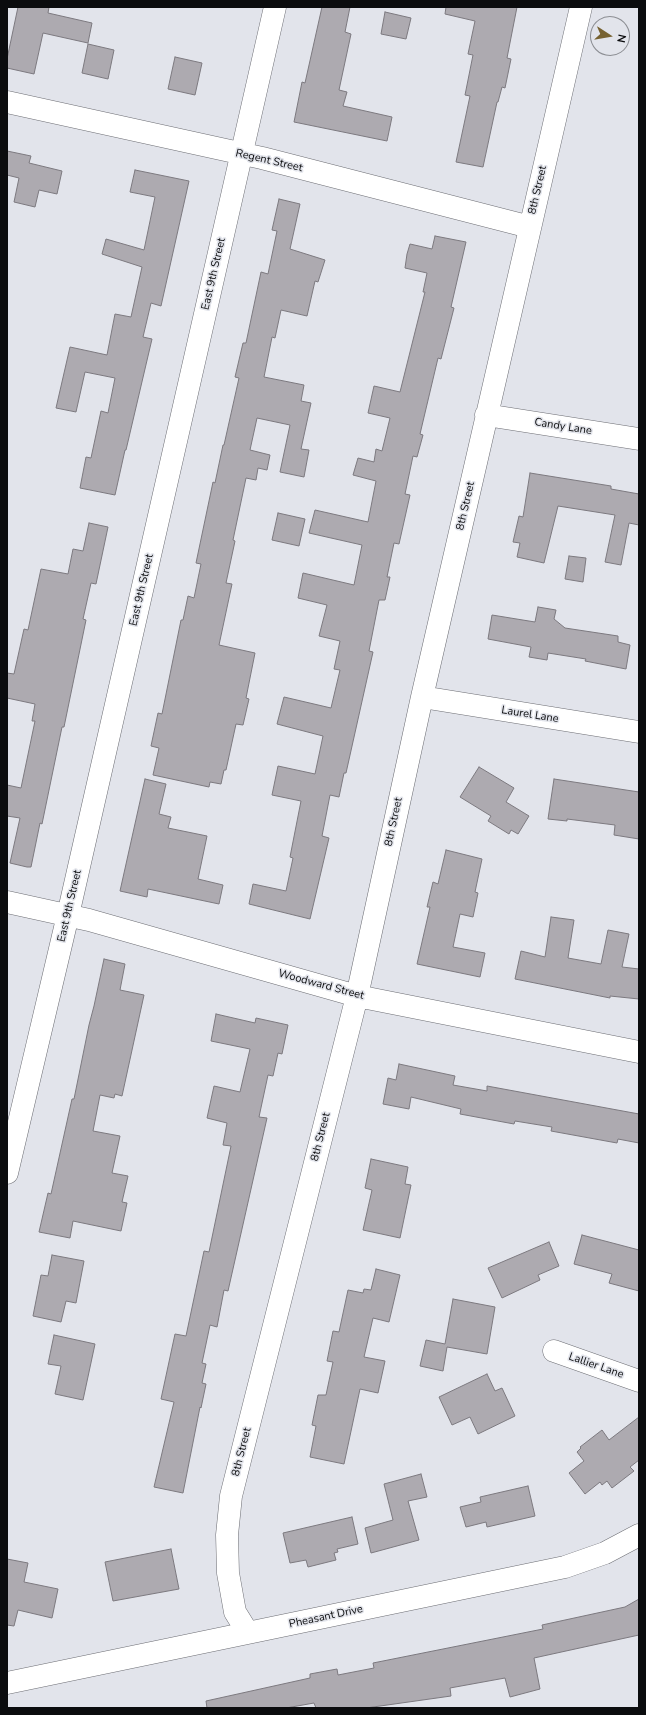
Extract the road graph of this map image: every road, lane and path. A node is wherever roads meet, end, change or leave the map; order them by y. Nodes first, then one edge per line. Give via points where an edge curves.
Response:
1 (275, 7) edge
2 (581, 7) edge
3 (7, 102) edge
4 (242, 154) junction
5 (530, 227) junction
6 (486, 415) junction
7 (639, 439) edge
8 (422, 697) junction
9 (639, 732) edge
10 (7, 902) edge
11 (68, 915) junction
12 (357, 996) junction
13 (639, 1052) edge
14 (7, 1173) edge
15 (554, 1351) dead end
16 (639, 1381) edge
17 (639, 1535) edge
18 (248, 1633) junction
19 (7, 1683) edge

1 - 4 street, East 9th Street
2 - 5 street, 8th Street
3 - 4 street, Regent Street
4 - 5 street, Regent Street
4 - 11 street, East 9th Street
5 - 6 street, 8th Street
6 - 7 street, Candy Lane
6 - 8 street, 8th Street
8 - 9 street, Laurel Lane
8 - 12 street, 8th Street
10 - 11 street, Woodward Street
11 - 12 street, Woodward Street
11 - 14 street, East 9th Street
12 - 13 street, Woodward Street
12 - 18 street, 8th Street via 231,1496 227,1535 228,1573 235,1612
15 - 16 street, Lallier Lane
17 - 18 street, Pheasant Drive via 605,1553 565,1567
18 - 19 street, Pheasant Drive

